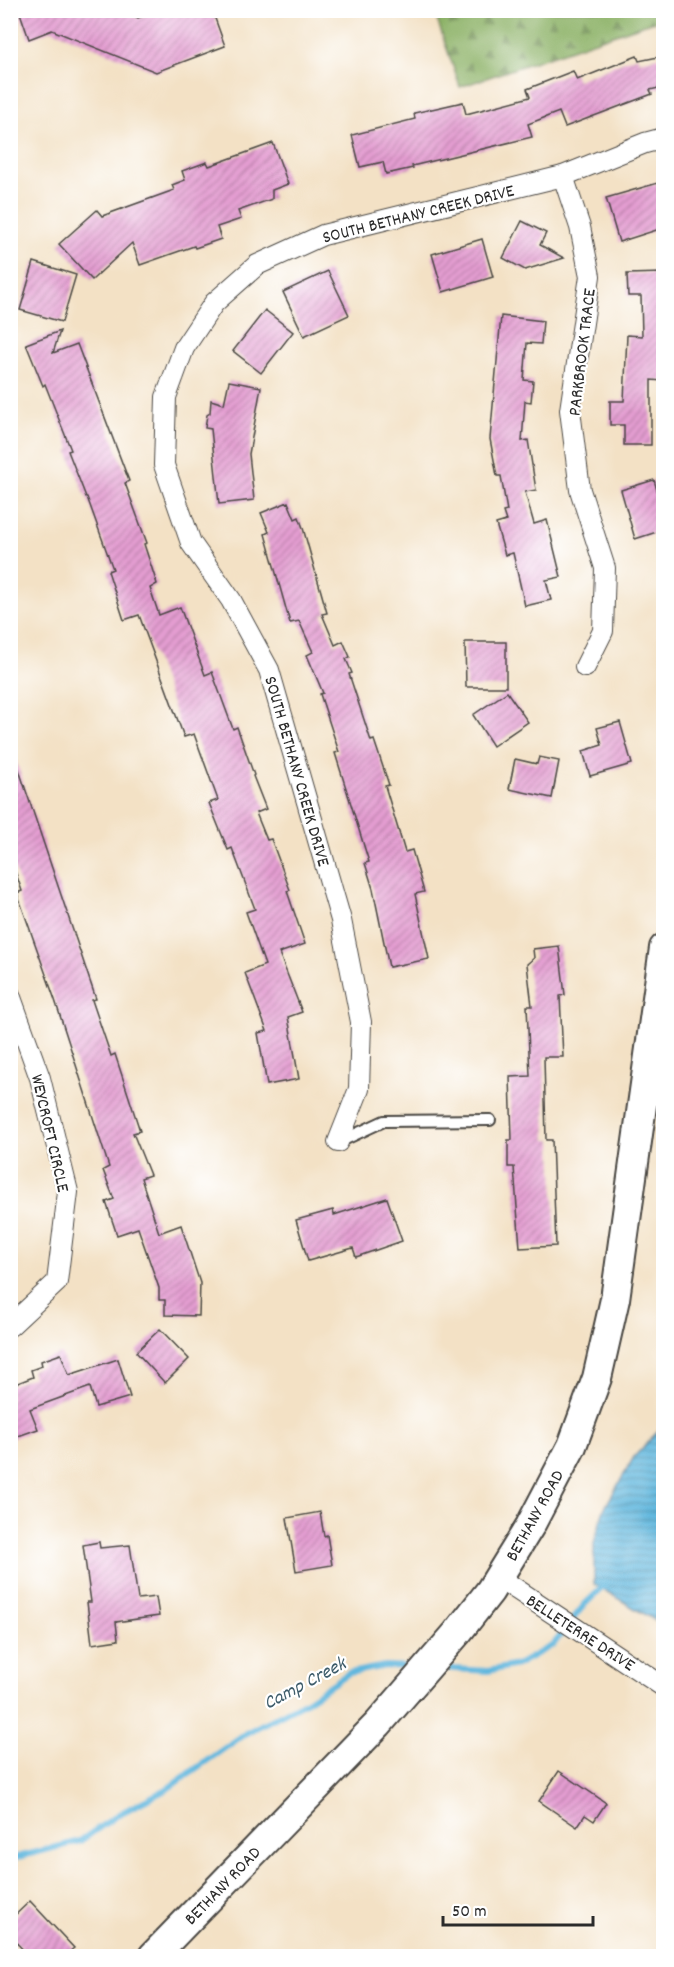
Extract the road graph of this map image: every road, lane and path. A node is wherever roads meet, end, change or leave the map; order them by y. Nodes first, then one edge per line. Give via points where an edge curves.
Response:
1 (663, 138) edge
2 (563, 176) junction
3 (585, 667) dead end
4 (663, 948) edge
5 (10, 994) edge
6 (490, 1120) dead end
7 (338, 1142) joint
8 (10, 1326) edge
9 (498, 1577) junction
10 (663, 1687) edge
11 (153, 1956) edge

1 - 2 street, SOUTH BETHANY CREEK DRIVE
2 - 3 street, PARKBROOK TRACE via 580,227 590,276 570,410 580,490 605,568 603,631
2 - 7 street, SOUTH BETHANY CREEK DRIVE via 323,235 257,265 214,303 184,348 166,397 164,465 191,543 231,600 269,670 341,920 361,1022 359,1089
4 - 9 street, BETHANY ROAD via 615,1299 597,1378 572,1446
5 - 8 street, WEYCROFT CIRCLE via 40,1078 68,1192 57,1282
6 - 7 lane via 384,1121
9 - 10 street, BELLETERRE DRIVE
9 - 11 street, BETHANY ROAD via 457,1634 378,1724

